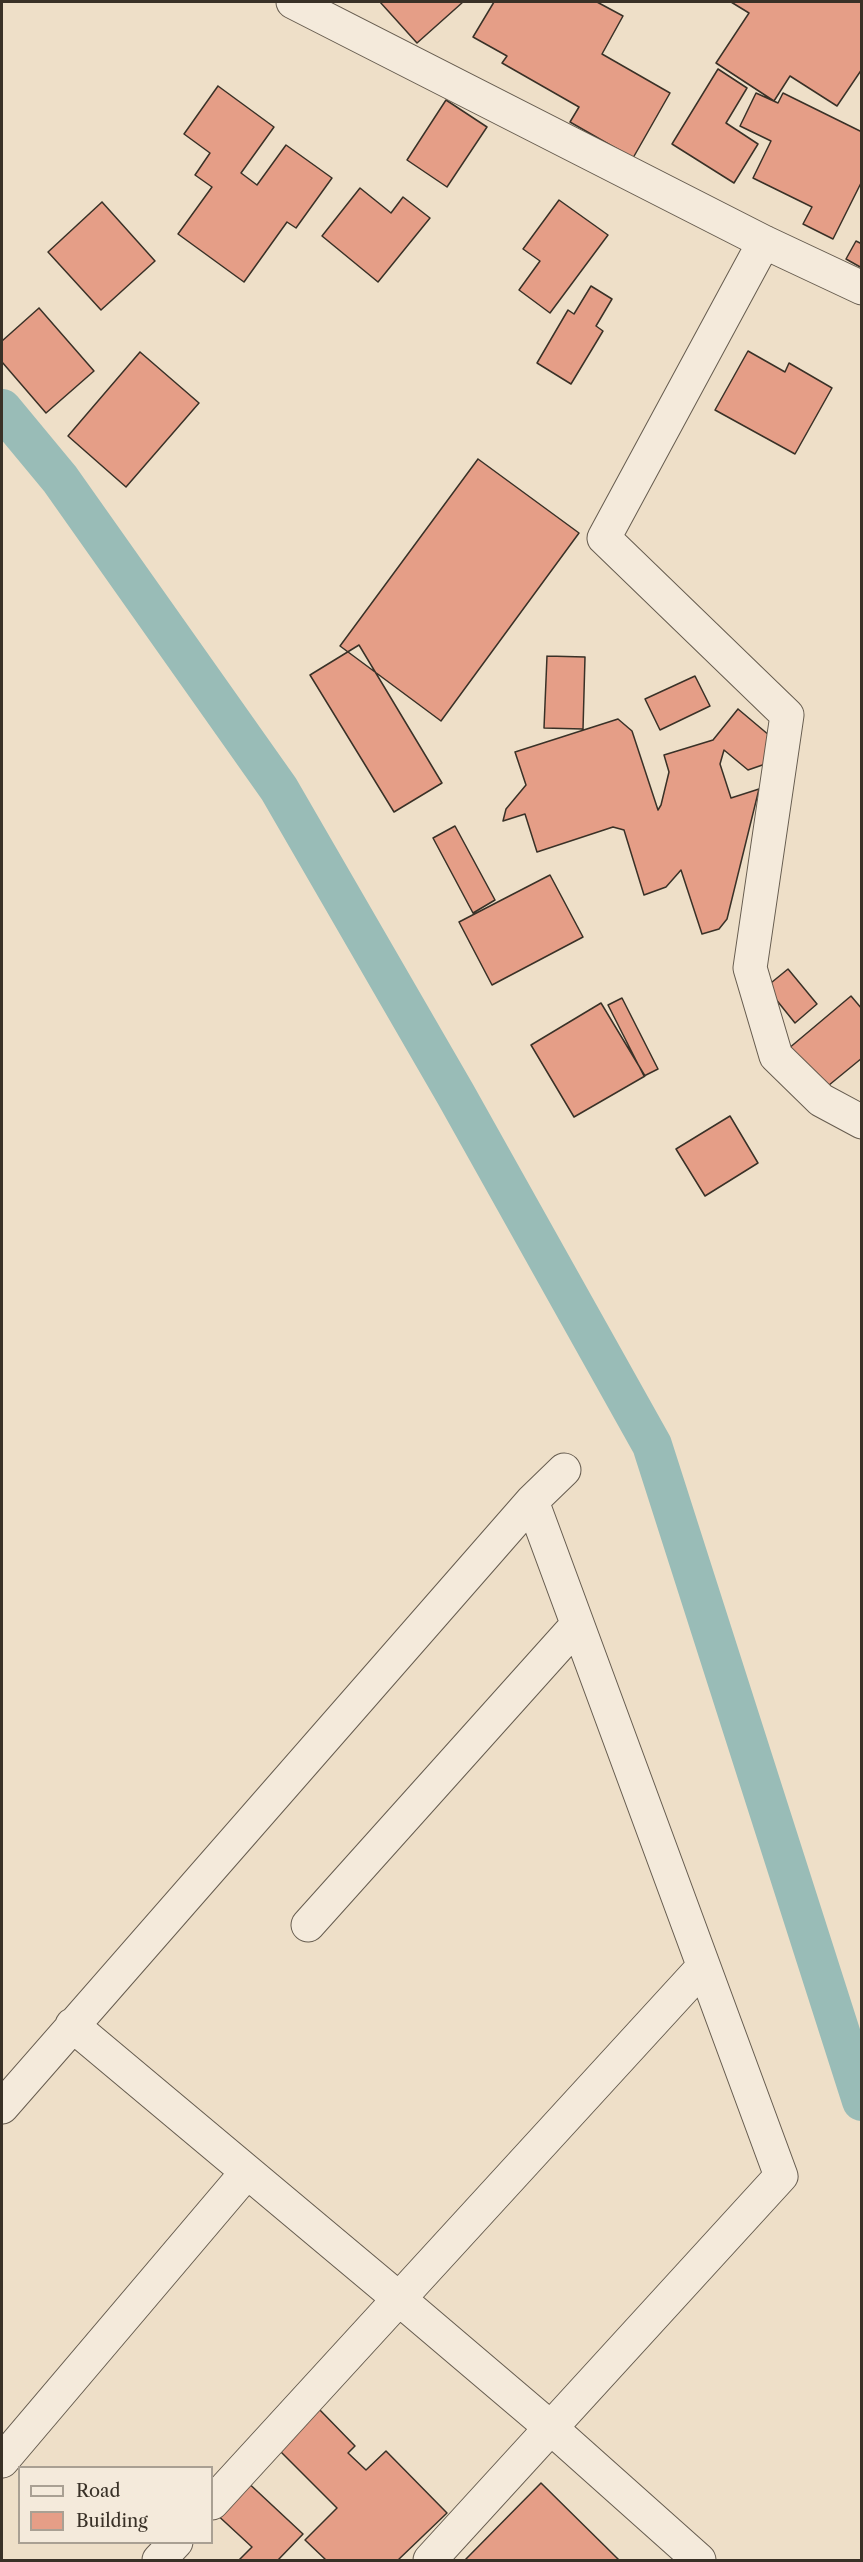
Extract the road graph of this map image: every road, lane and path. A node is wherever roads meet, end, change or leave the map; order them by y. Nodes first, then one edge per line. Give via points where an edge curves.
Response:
1 (293, 2) edge
2 (764, 242) junction
3 (861, 288) edge
4 (861, 1122) edge
5 (564, 1470) dead end
6 (532, 1501) junction
7 (577, 1625) junction
8 (308, 1925) dead end
9 (703, 1967) junction
10 (72, 2025) junction
11 (2, 2107) edge
12 (247, 2172) junction
13 (398, 2298) junction
14 (551, 2428) junction
15 (2, 2461) edge
16 (213, 2502) edge
17 (174, 2544) edge
18 (159, 2560) edge
19 (430, 2560) edge
20 (699, 2560) edge

1 - 2 street
2 - 3 street
2 - 4 street via 604,538 787,715 750,968 776,1056 821,1100
5 - 6 street
6 - 7 street
6 - 10 street
7 - 8 street
7 - 9 street
9 - 13 street
9 - 14 street via 781,2176
10 - 11 street
10 - 12 street
12 - 13 street
12 - 15 street
13 - 14 street
13 - 16 street
14 - 19 street
14 - 20 street
17 - 18 street

